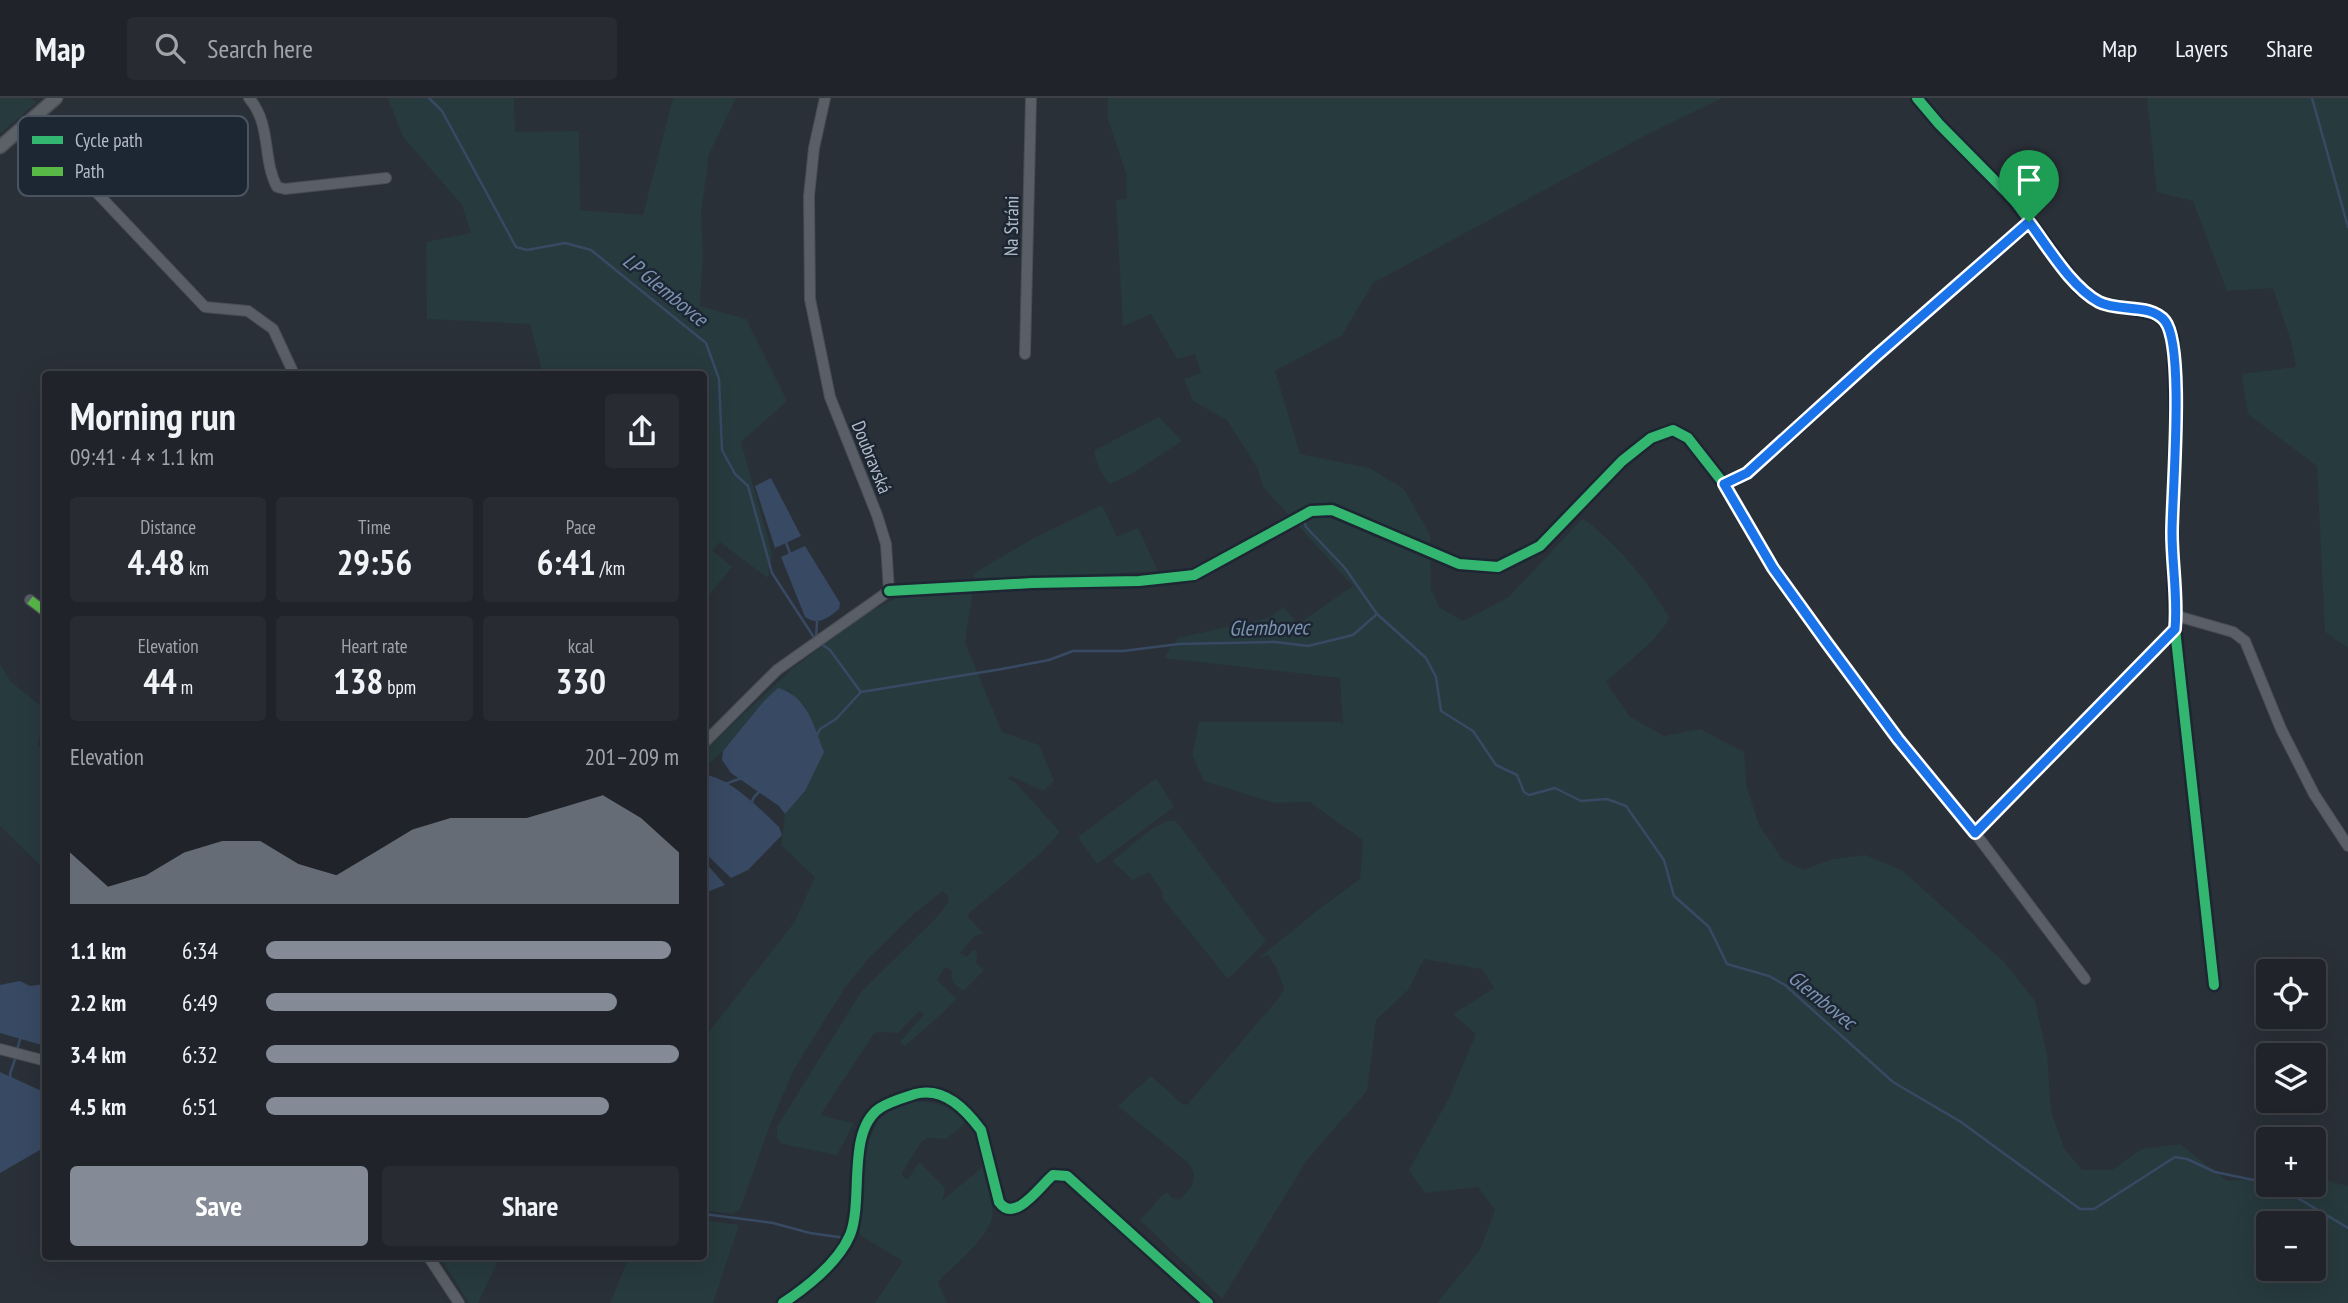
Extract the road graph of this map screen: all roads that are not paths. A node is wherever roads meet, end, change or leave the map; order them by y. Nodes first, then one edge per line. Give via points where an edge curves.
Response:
1 (249, 98) edge
2 (825, 98) edge
3 (1031, 98) edge
4 (1917, 98) edge
5 (51, 99) edge
6 (34, 116) edge
7 (18, 132) edge
8 (0, 148) edge
9 (386, 178) dead end
10 (100, 196) edge
11 (2029, 222) junction
12 (1026, 354) dead end
13 (293, 371) edge
14 (1724, 484) junction
15 (889, 591) junction
16 (30, 600) dead end
17 (42, 609) edge
18 (2176, 616) junction
19 (2175, 629) junction
20 (707, 740) edge
21 (1975, 833) junction
22 (2348, 846) edge
23 (2085, 979) dead end
24 (2214, 985) dead end
25 (0, 1049) edge
26 (42, 1060) edge
27 (431, 1260) edge
28 (459, 1303) edge
29 (783, 1303) edge
30 (1208, 1303) edge

1 - 9 street via 266,131 277,187
2 - 15 street, Doubravská via 809,196 810,299 831,397 886,544
3 - 12 street, Na Stráni
4 - 11 street via 2014,200
5 - 6 main road
7 - 8 main road
10 - 13 street via 205,307 248,311 273,329
11 - 14 street via 1747,473
11 - 18 street via 2080,288 2101,303 2159,315 2169,328 2176,422 2172,533
14 - 15 street via 1688,438 1673,430 1651,438 1622,461 1541,546 1498,567 1459,564 1332,510 1311,511 1194,575
14 - 21 street via 1811,622
15 - 20 street via 777,670
16 - 17 street
18 - 19 street
18 - 22 street via 2233,632 2245,641 2281,729 2314,794
19 - 21 street
19 - 24 street
21 - 23 street
25 - 26 street
27 - 28 street
29 - 30 street via 826,1266 851,1232 866,1125 878,1109 920,1093 958,1104 981,1130 1003,1208 1020,1207 1053,1175 1068,1176

